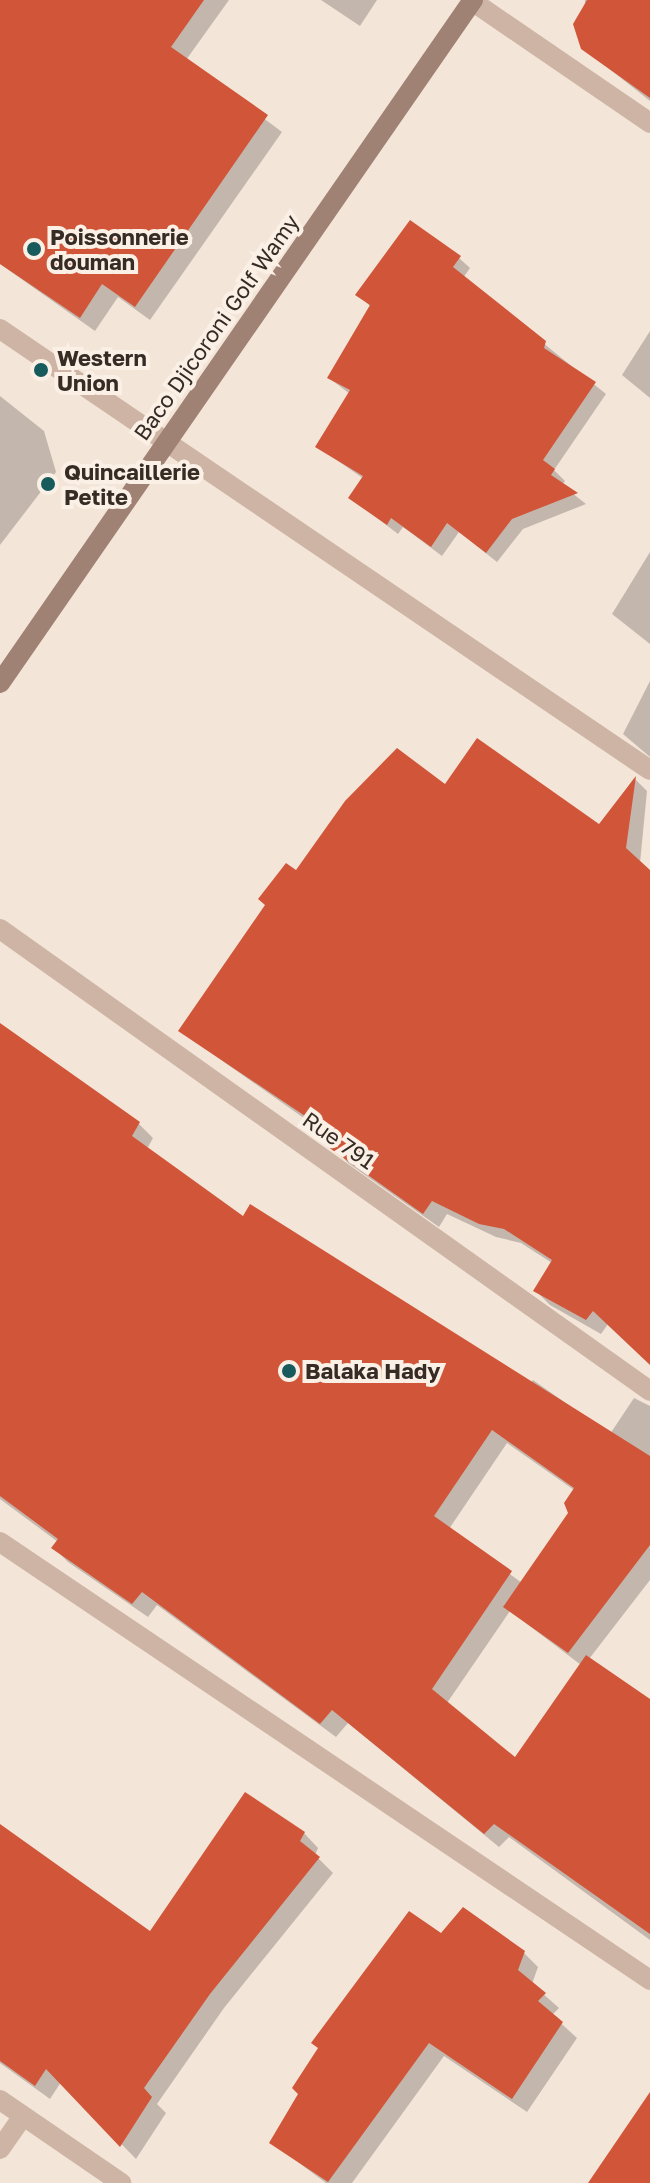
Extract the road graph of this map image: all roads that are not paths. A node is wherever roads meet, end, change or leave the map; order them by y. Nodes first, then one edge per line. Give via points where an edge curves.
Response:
1 (472, 0) edge
2 (650, 123) edge
3 (0, 329) edge
4 (165, 442) junction
5 (0, 683) edge
6 (650, 770) edge
7 (0, 929) edge
8 (650, 1391) edge
9 (0, 1542) edge
10 (650, 1980) edge
11 (0, 2100) edge
12 (23, 2116) junction
13 (0, 2149) edge
14 (121, 2183) edge

1 - 2 street
1 - 4 street, Baco Djicoroni Golf Wamy
3 - 4 street
4 - 5 street, Baco Djicoroni Golf Wamy
4 - 6 street
7 - 8 street, Rue 791
9 - 10 street
11 - 12 street
12 - 13 street
12 - 14 street

